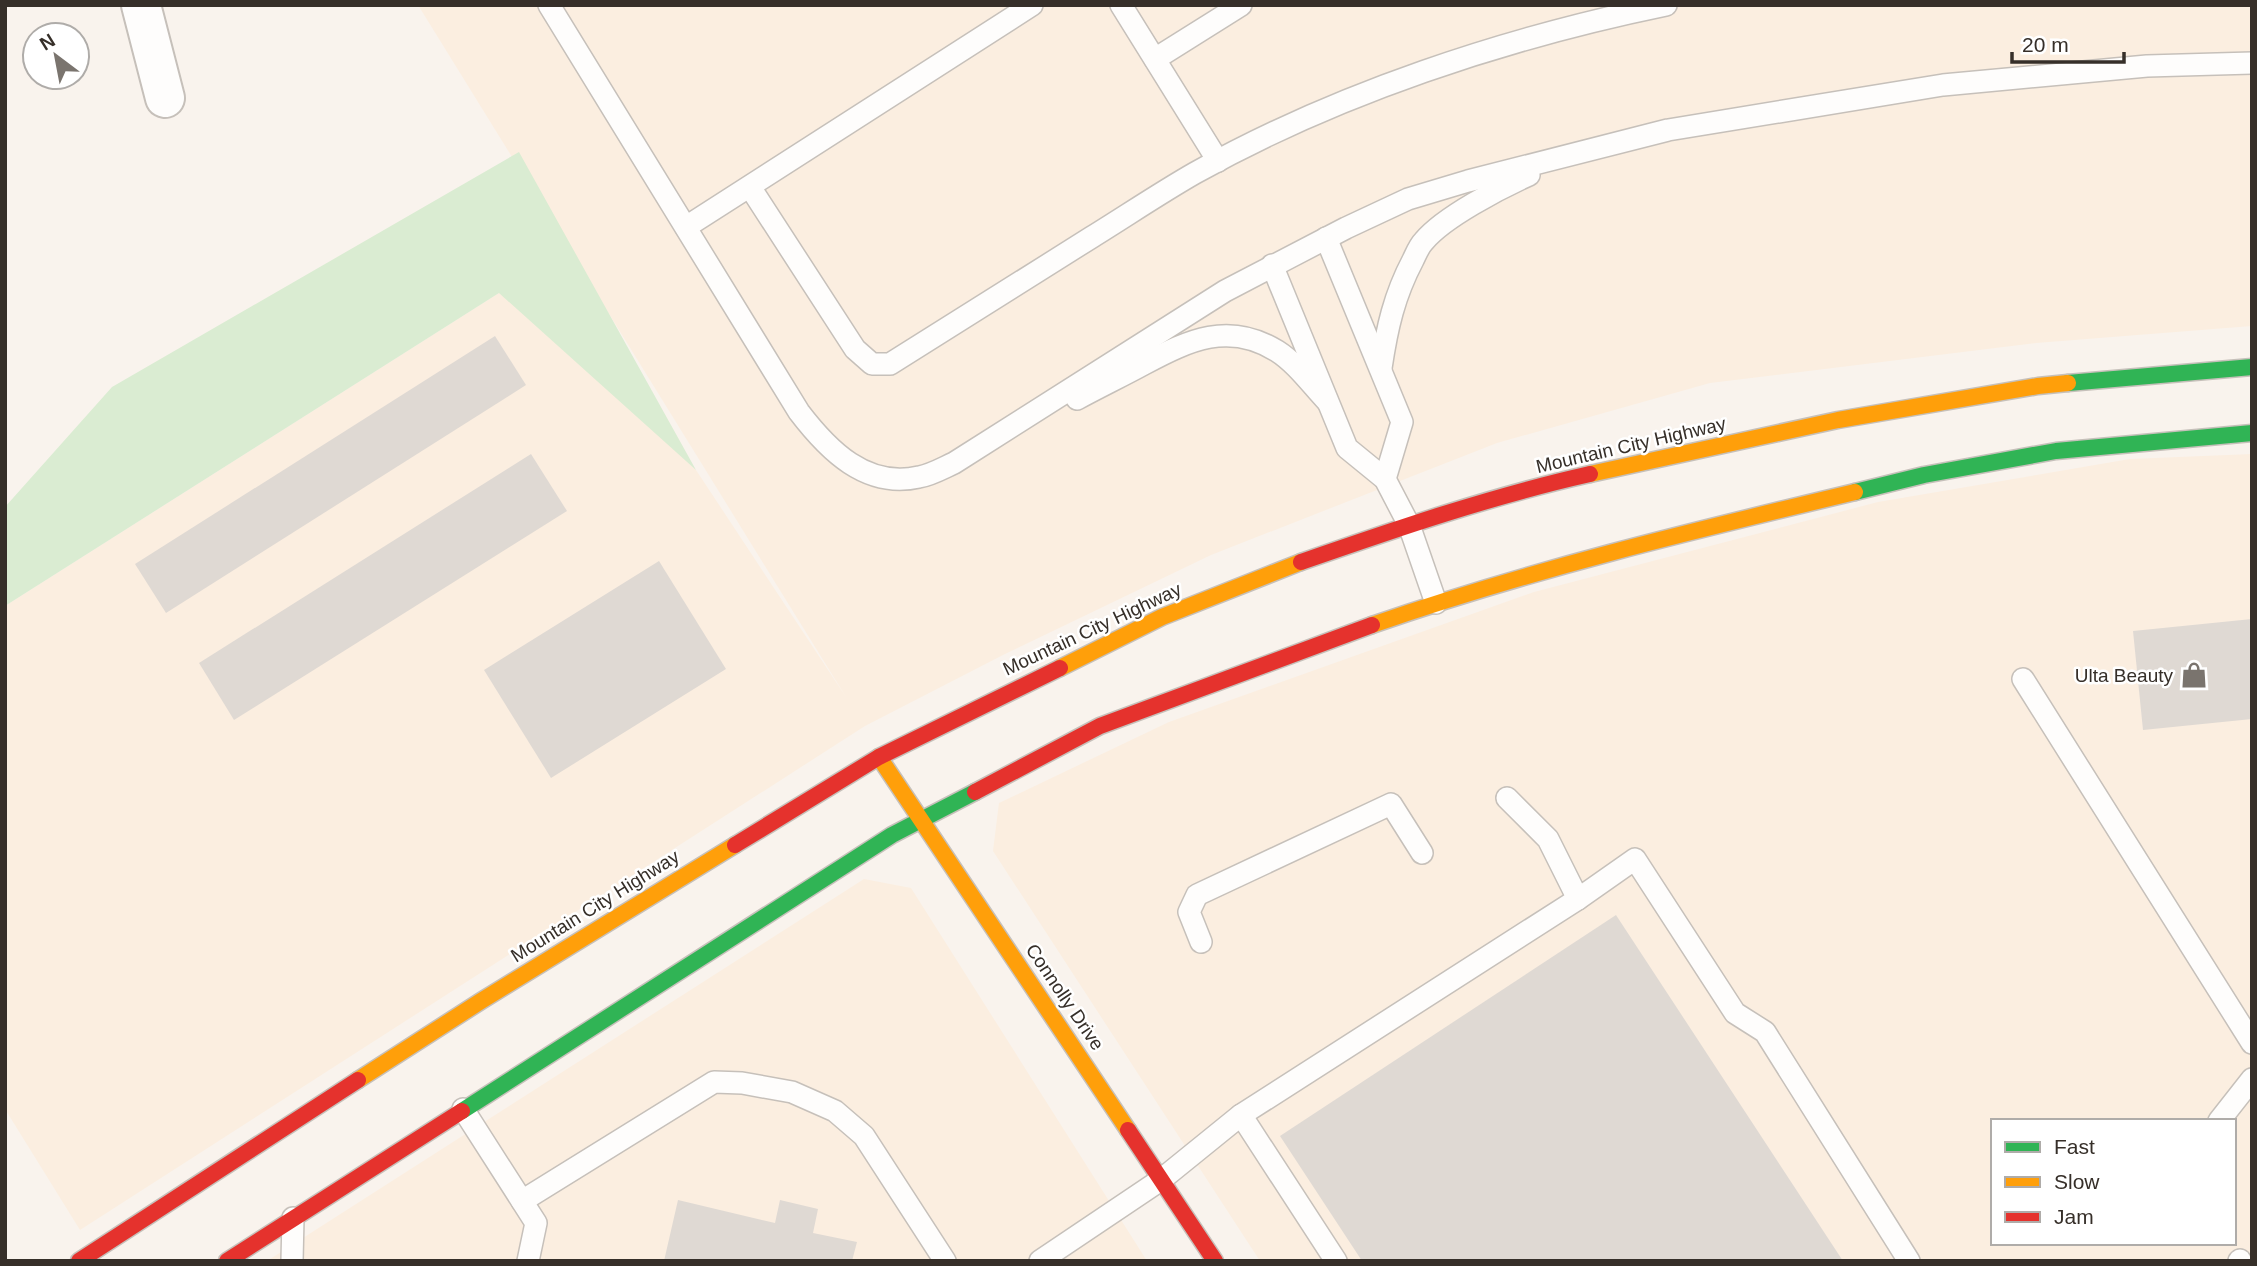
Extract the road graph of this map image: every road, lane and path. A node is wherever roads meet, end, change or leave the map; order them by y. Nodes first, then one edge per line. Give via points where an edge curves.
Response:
1 (141, 5) edge
2 (549, 5) edge
3 (1032, 5) edge
4 (1121, 5) edge
5 (1241, 5) edge
6 (1666, 5) edge
7 (1156, 59) junction
8 (2252, 63) edge
9 (165, 98) dead end
10 (1572, 155) junction
11 (1218, 161) junction
12 (750, 187) junction
13 (686, 227) junction
14 (1326, 237) junction
15 (1272, 265) junction
16 (2252, 366) edge
17 (1381, 368) junction
18 (1327, 401) junction
19 (2252, 433) edge
20 (954, 463) junction
21 (1385, 479) junction
22 (1409, 525) junction
23 (1436, 603) junction
24 (2023, 678) dead end
25 (879, 757) junction
26 (1507, 798) dead end
27 (921, 819) junction
28 (1422, 853) dead end
29 (1578, 899) junction
30 (1201, 942) dead end
31 (2252, 1043) edge
32 (2252, 1079) edge
33 (463, 1109) junction
34 (1241, 1115) junction
35 (2221, 1119) edge
36 (1162, 1179) junction
37 (522, 1201) junction
38 (293, 1218) junction
39 (79, 1261) edge
40 (228, 1261) edge
41 (292, 1261) edge
42 (528, 1261) edge
43 (945, 1261) edge
44 (1040, 1261) edge
45 (1215, 1261) edge
46 (1336, 1261) edge
47 (1909, 1261) edge

1 - 9 street
2 - 13 lane
3 - 12 lane
4 - 7 lane
5 - 7 lane
6 - 11 lane via 1442,67 1348,101
7 - 11 lane
8 - 10 lane via 2147,66 1943,85 1668,130
10 - 14 lane via 1408,199
10 - 17 lane via 1454,216 1423,241 1388,322
11 - 12 lane via 890,363 881,364 872,364 855,349
12 - 13 lane
13 - 20 lane via 820,439 866,473 891,480 920,477
14 - 15 lane
14 - 17 lane
15 - 18 lane
15 - 20 lane
16 - 22 main road, Mountain City Highway via 2038,386 1838,420 1551,484
17 - 21 lane via 1402,422
18 - 20 lane via 1278,352 1248,337 1219,335 1192,340
18 - 21 lane via 1347,448
19 - 23 main road via 2056,452 1924,475 1667,537
21 - 22 lane
22 - 23 lane
22 - 25 main road, Mountain City Highway via 1272,572 1162,617
23 - 27 main road via 1100,726
24 - 31 lane
25 - 27 main road, Connolly Drive
25 - 39 main road, Mountain City Highway via 481,1001
26 - 29 lane via 1548,839
27 - 33 main road
27 - 36 main road, Connolly Drive
28 - 30 lane via 1391,804 1198,895 1189,912
29 - 34 lane
29 - 47 lane via 1635,859 1735,1013 1765,1032
32 - 35 lane
33 - 37 lane
33 - 38 main road
34 - 36 lane
34 - 46 lane
36 - 44 lane
36 - 45 main road, Connolly Drive
37 - 42 lane via 536,1223
37 - 43 lane via 714,1082 742,1083 792,1092 835,1111 864,1136
38 - 40 main road
38 - 41 lane

